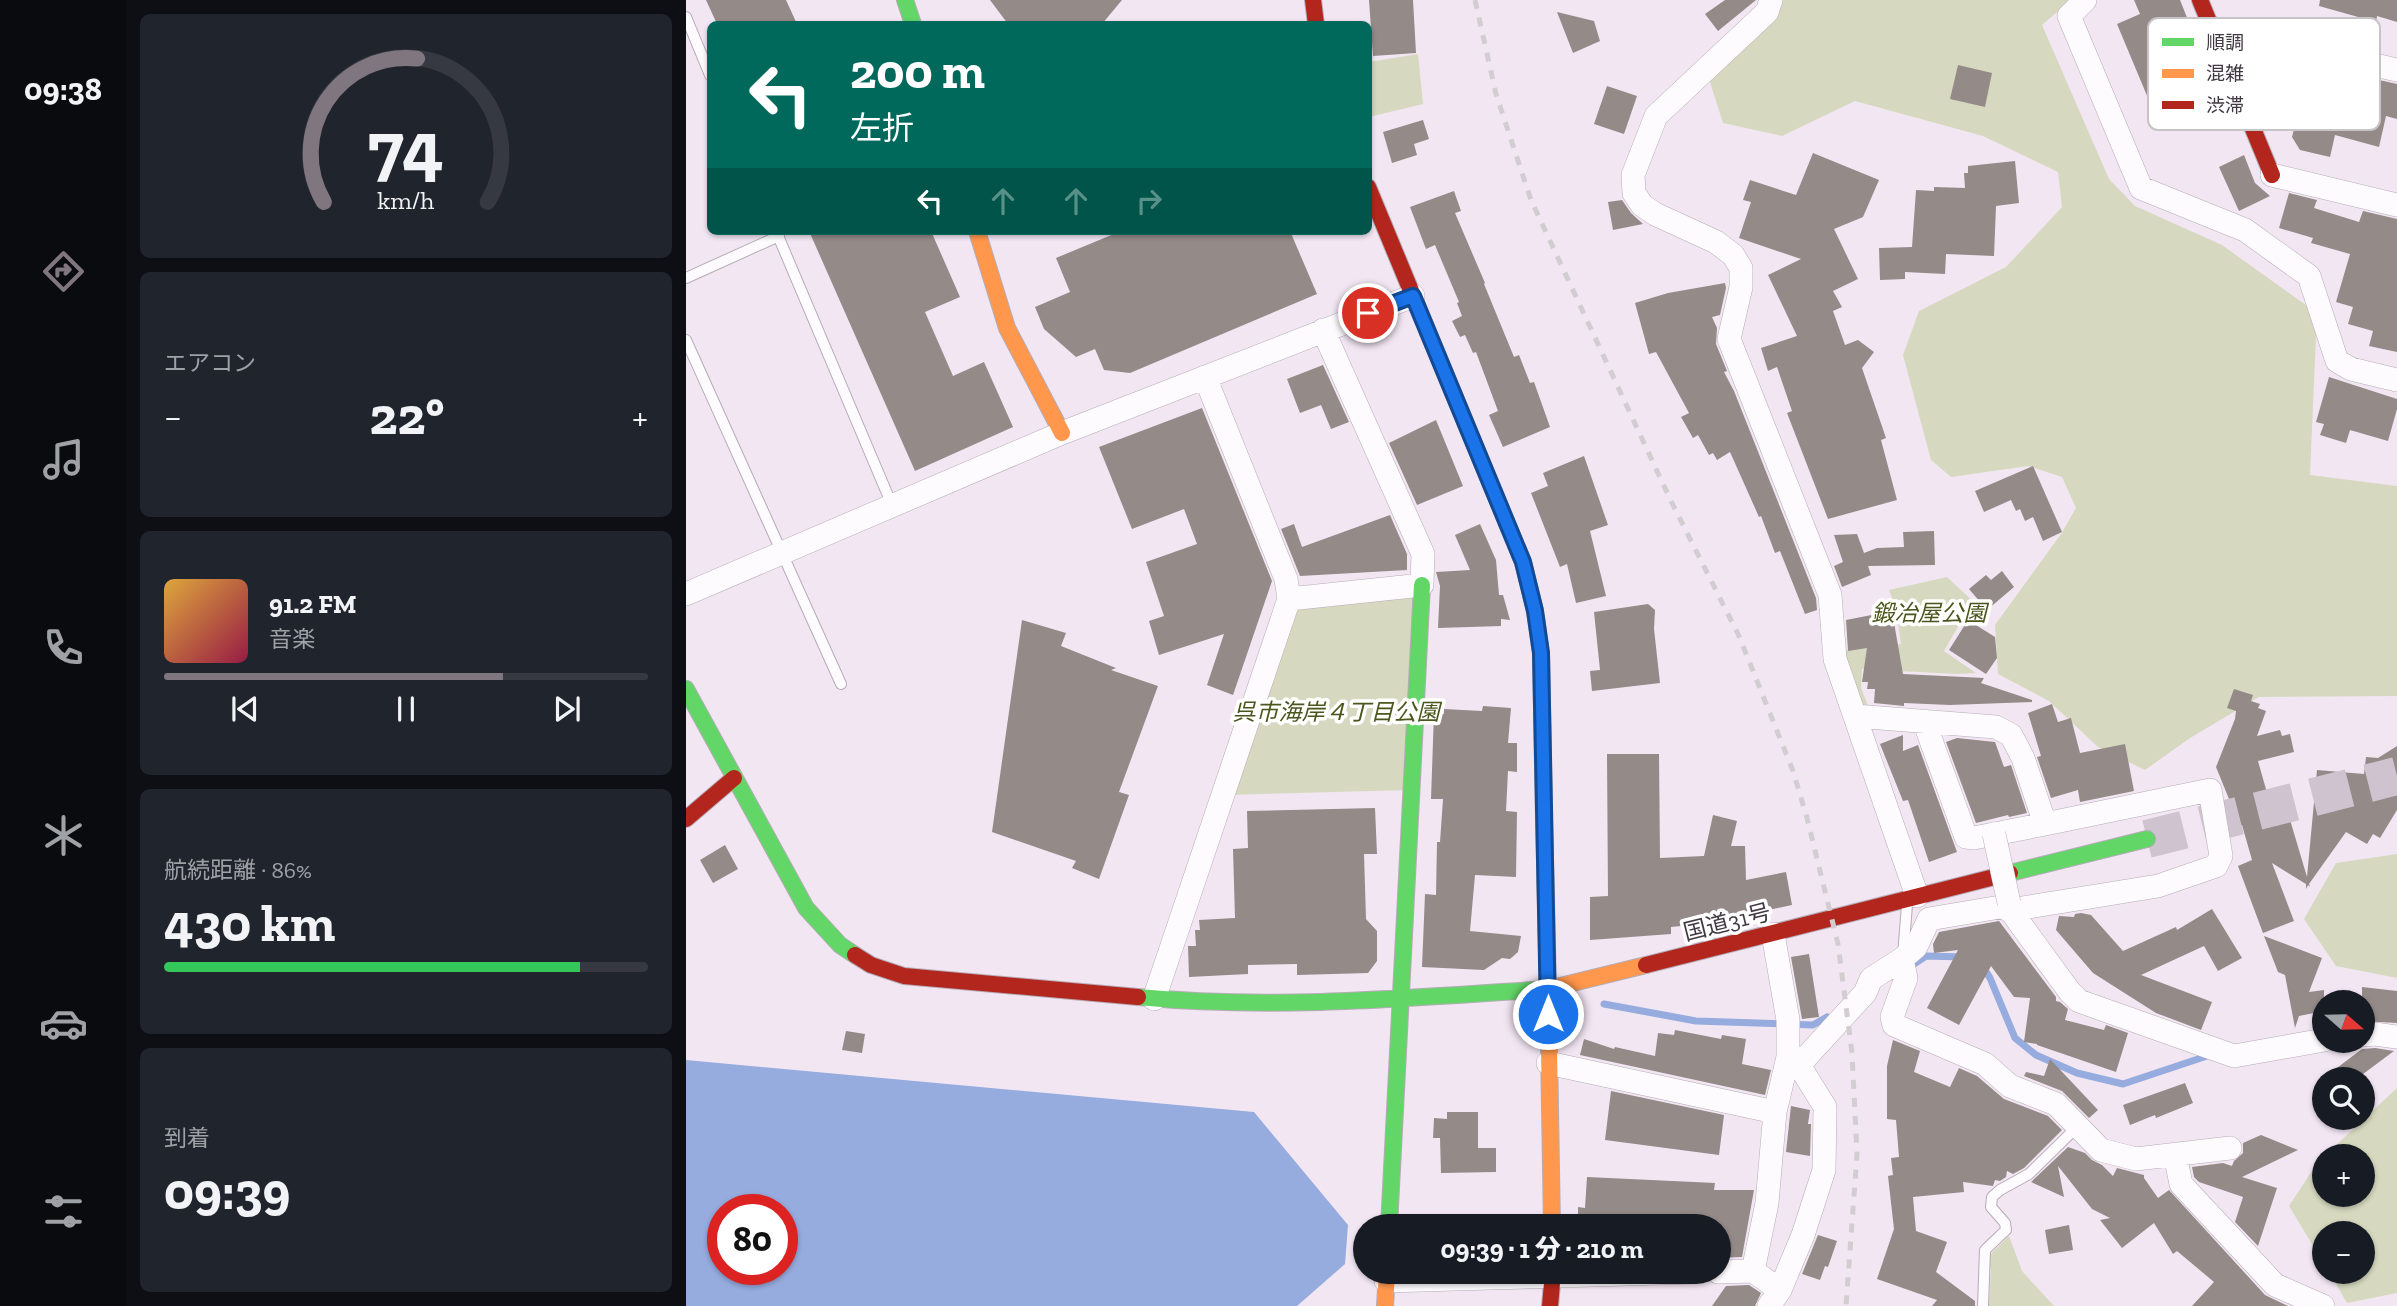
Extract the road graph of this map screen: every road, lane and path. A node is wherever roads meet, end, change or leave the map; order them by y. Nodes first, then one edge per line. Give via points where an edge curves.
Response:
1 (905, 0) edge
2 (1313, 0) edge
3 (1771, 0) edge
4 (2085, 0) edge
5 (2200, 0) edge
6 (686, 17) edge
7 (2208, 18) edge
8 (911, 21) edge
9 (1316, 21) edge
10 (707, 68) edge
11 (2254, 130) edge
12 (2272, 175) joint
13 (1372, 197) edge
14 (2397, 205) edge
15 (776, 235) edge
16 (778, 235) edge
17 (978, 235) edge
18 (686, 278) edge
19 (1413, 296) junction
20 (1323, 330) junction
21 (686, 340) edge
22 (1205, 377) junction
23 (2397, 380) edge
24 (1062, 433) junction
25 (892, 505) junction
26 (782, 552) junction
27 (1422, 584) junction
28 (686, 594) edge
29 (1289, 599) junction
30 (841, 684) dead end
31 (686, 689) edge
32 (1854, 716) junction
33 (1924, 721) junction
34 (734, 778) junction
35 (686, 819) edge
36 (2045, 824) junction
37 (1994, 834) junction
38 (2147, 839) tunnel mouth
39 (1912, 898) junction
40 (2010, 906) junction
41 (1773, 934) junction
42 (1904, 967) junction
43 (1548, 989) junction
44 (1154, 999) junction
45 (1401, 999) junction
46 (2375, 1034) edge
47 (2397, 1037) edge
48 (2312, 1042) edge
49 (1794, 1061) junction
50 (1548, 1063) junction
51 (1775, 1112) junction
52 (2078, 1126) junction
53 (2230, 1148) dead end
54 (2175, 1155) junction
55 (1390, 1214) edge
56 (1552, 1214) edge
57 (1753, 1271) junction
58 (1731, 1272) edge
59 (1386, 1284) edge
60 (1552, 1284) edge
61 (1774, 1298) edge
62 (1385, 1306) edge
63 (1550, 1306) edge
64 (1983, 1306) edge
65 (2323, 1306) edge

1 - 8 main road
2 - 9 main road
3 - 32 street via 1767,12 1656,116 1633,174 1634,193 1655,214 1716,242 1741,268 1729,339 1830,595 1835,659
4 - 23 street via 2069,16 2141,188 2245,230 2309,276 2337,360 2351,369
5 - 7 main road
6 - 10 lane
11 - 12 main road
12 - 14 street
13 - 19 main road
15 - 18 lane
16 - 25 lane
17 - 24 main road via 1007,328
19 - 20 street
19 - 43 main road via 1523,562 1535,611 1541,666
20 - 22 street
20 - 27 street via 1423,554
21 - 26 lane
22 - 24 street
22 - 29 street via 1286,579
24 - 25 street
25 - 26 street
26 - 28 street
26 - 30 lane
27 - 29 street
27 - 45 main road
29 - 44 street
31 - 34 main road, 国道31号
32 - 33 street
32 - 39 street
33 - 36 street via 1996,727 2011,735
33 - 37 street via 1966,837
34 - 35 main road
34 - 44 main road, 国道31号 via 806,908 840,945 871,965 904,976
36 - 37 street
36 - 40 street via 2210,790 2221,856 2216,866 2158,886
37 - 40 street, bridge
38 - 39 main road, 国道31号
39 - 41 main road, 国道31号
39 - 42 lane
40 - 42 street via 1929,919
40 - 48 street via 2079,1001 2234,1056
41 - 43 main road, 国道31号
41 - 49 street
42 - 49 street via 1871,979 1865,993
42 - 52 street via 1894,1025 1985,1064 2010,1086 2056,1104
43 - 45 main road, 国道31号
43 - 50 main road
44 - 45 main road, 国道31号 via 1198,1003
45 - 55 main road
46 - 47 street
49 - 51 street
49 - 61 street via 1825,1107 1824,1170
50 - 51 street
50 - 56 main road
51 - 57 street via 1767,1203
52 - 54 street via 2101,1150 2136,1159
52 - 64 lane via 2029,1174 1993,1197 1991,1208 2006,1223 2006,1230 1985,1250
53 - 54 street
54 - 65 street via 2181,1184 2275,1285
57 - 58 street
57 - 61 street
59 - 62 main road
60 - 63 main road

